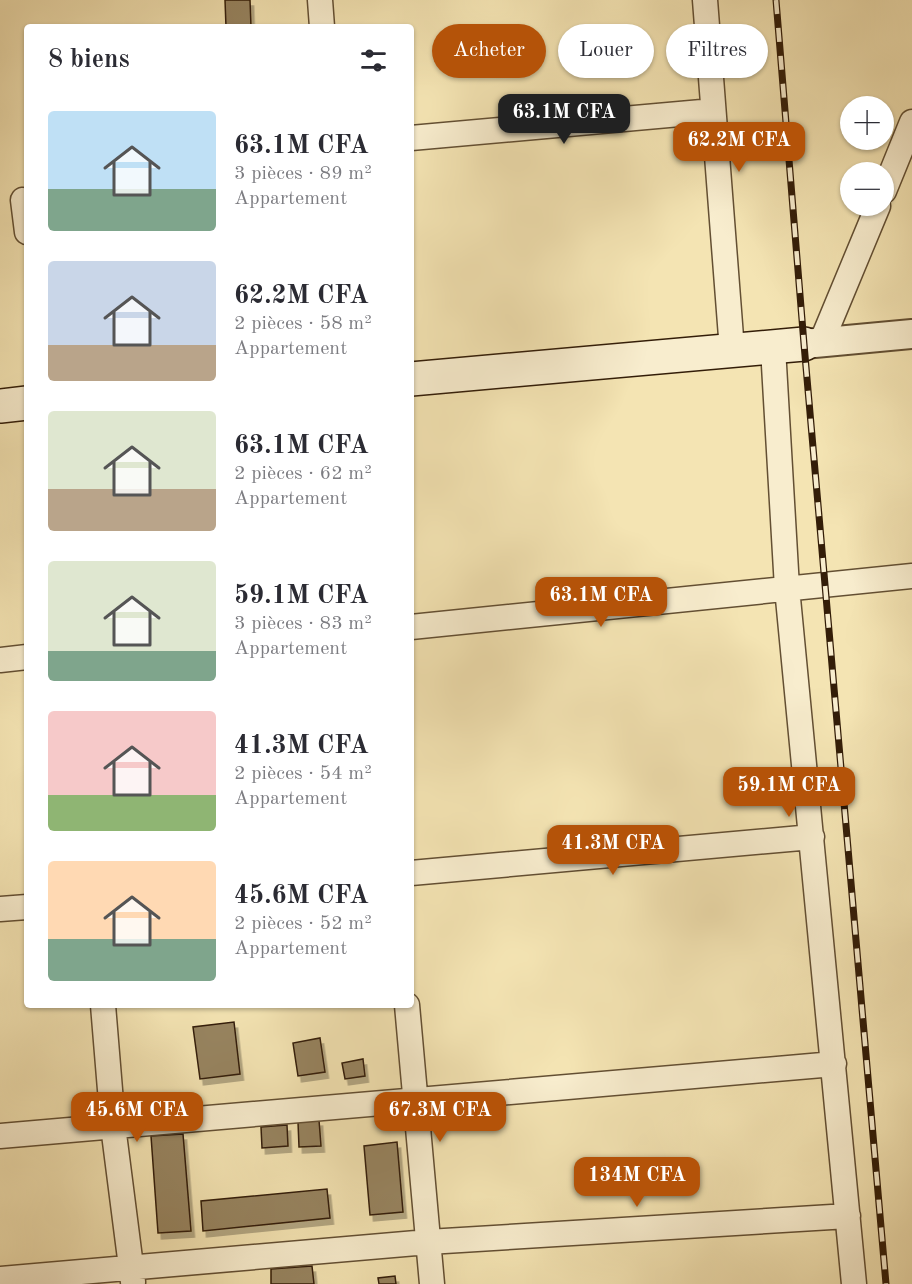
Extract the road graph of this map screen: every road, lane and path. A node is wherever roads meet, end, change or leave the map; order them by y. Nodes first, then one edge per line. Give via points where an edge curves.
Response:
1 (320, 0) edge
2 (705, 0) edge
3 (322, 24) edge
4 (713, 111) junction
5 (912, 122) edge
6 (414, 138) edge
7 (894, 166) edge
8 (16, 200) edge
9 (872, 216) edge
10 (24, 223) edge
11 (912, 334) edge
12 (799, 345) junction
13 (732, 350) junction
14 (414, 379) edge
15 (24, 403) edge
16 (0, 406) edge
17 (912, 576) edge
18 (787, 588) junction
19 (414, 627) edge
20 (24, 657) edge
21 (0, 660) edge
22 (812, 837) junction
23 (414, 873) edge
24 (24, 907) edge
25 (0, 909) edge
26 (103, 1008) edge
27 (407, 1008) edge
28 (834, 1064) junction
29 (416, 1101) junction
30 (113, 1126) junction
31 (0, 1136) edge
32 (848, 1216) junction
33 (428, 1242) junction
34 (133, 1276) edge
35 (0, 1279) edge
36 (432, 1284) edge
37 (854, 1284) edge

1 - 3 street
2 - 4 street
4 - 6 street
4 - 13 street
5 - 7 street
8 - 10 street
9 - 12 street
11 - 12 street
12 - 13 main road
12 - 18 street
13 - 14 main road
15 - 16 main road
17 - 18 street
18 - 19 street
18 - 22 street
20 - 21 street
22 - 23 street
22 - 28 street
24 - 25 street
26 - 30 street
27 - 29 street
28 - 29 street
28 - 32 street
29 - 30 street
29 - 33 street
30 - 31 street
30 - 34 street
32 - 33 street
32 - 37 street
33 - 34 street
33 - 36 street
34 - 35 street

